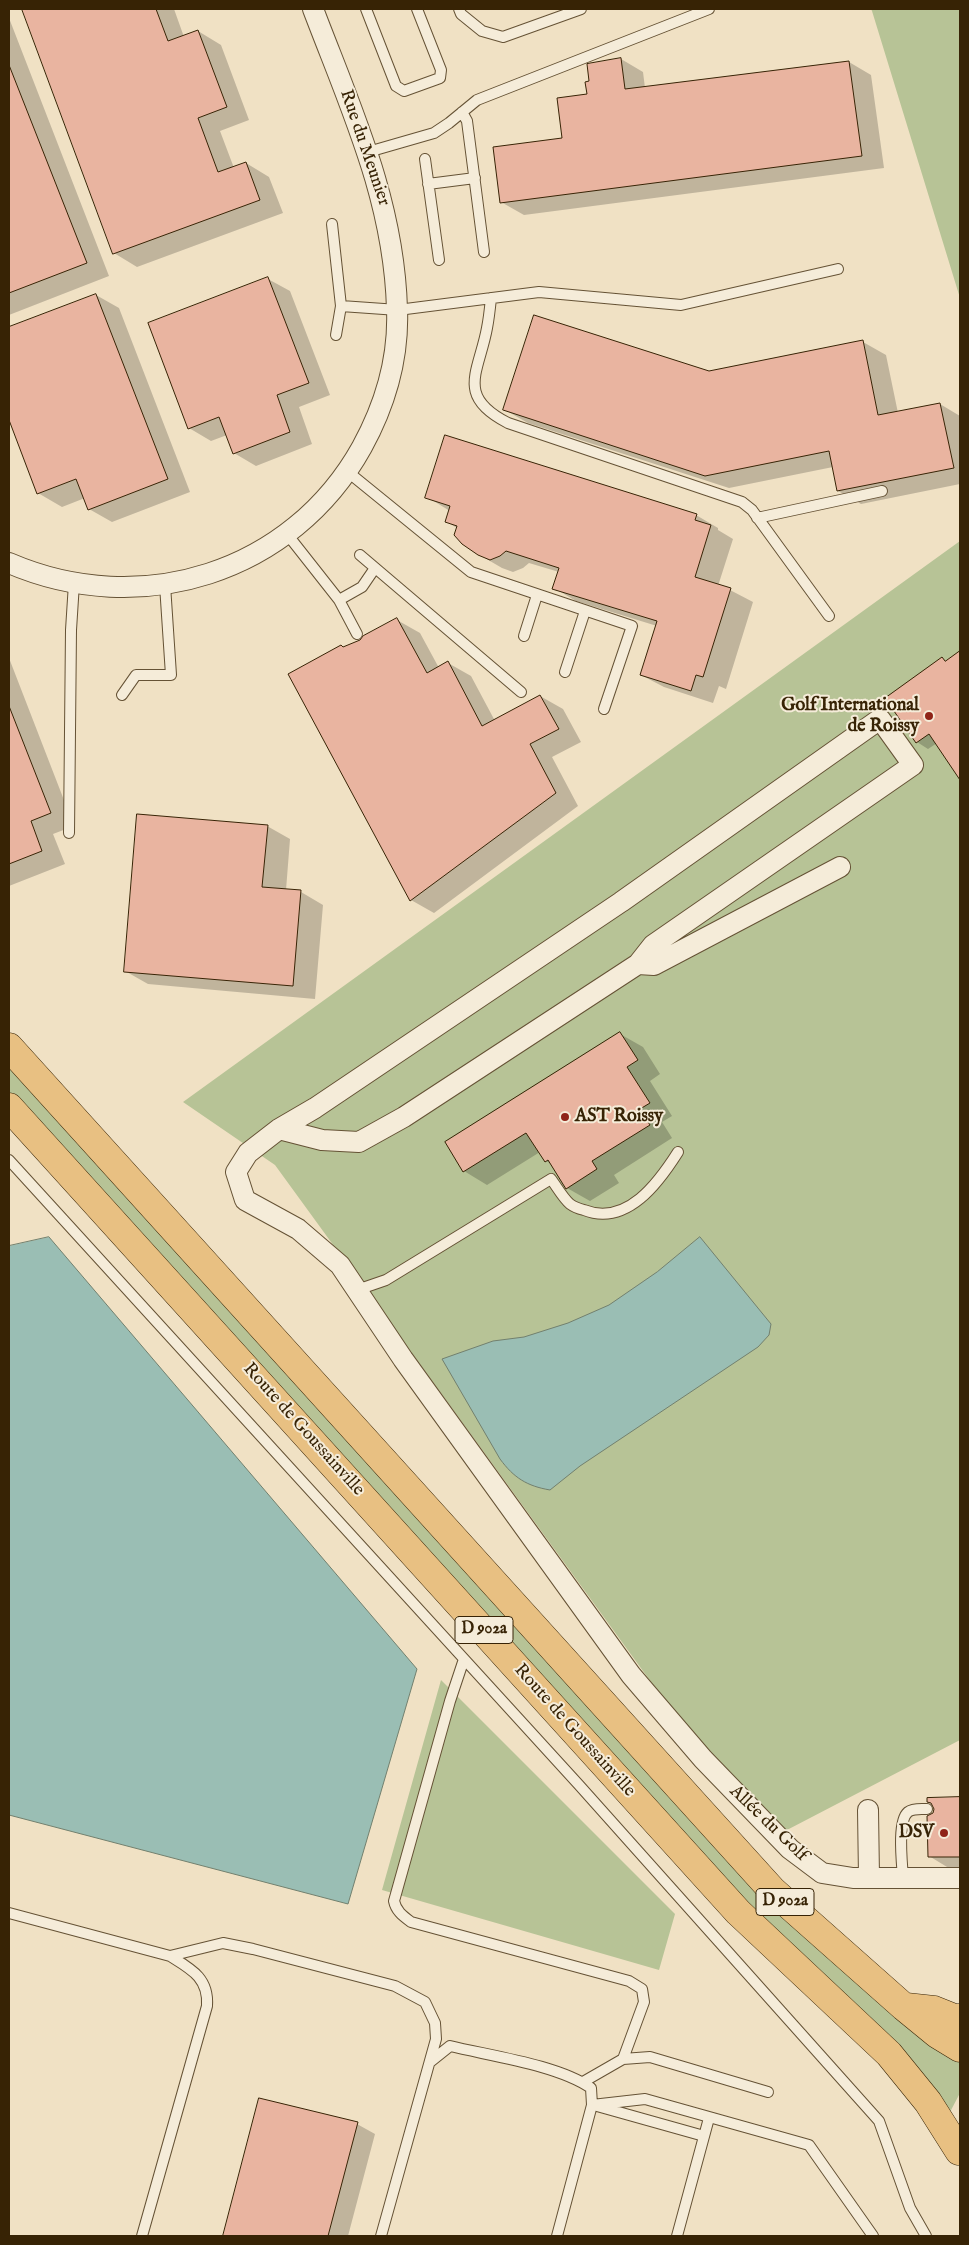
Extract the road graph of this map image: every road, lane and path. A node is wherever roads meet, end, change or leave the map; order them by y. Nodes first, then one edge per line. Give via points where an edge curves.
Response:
1 (313, 9) edge
2 (366, 9) edge
3 (418, 9) edge
4 (459, 9) edge
5 (581, 9) edge
6 (709, 9) edge
7 (462, 112) junction
8 (368, 152) junction
9 (425, 159) dead end
10 (475, 178) junction
11 (428, 184) junction
12 (332, 224) dead end
13 (484, 252) dead end
14 (439, 260) dead end
15 (838, 270) dead end
16 (491, 298) junction
17 (341, 306) junction
18 (398, 310) junction
19 (336, 335) dead end
20 (348, 472) junction
21 (882, 491) dead end
22 (757, 518) junction
23 (287, 534) junction
24 (360, 555) dead end
25 (9, 563) edge
26 (375, 568) junction
27 (74, 583) junction
28 (165, 585) junction
29 (537, 595) junction
30 (340, 600) junction
31 (585, 611) junction
32 (829, 616) dead end
33 (357, 634) dead end
34 (524, 636) dead end
35 (565, 672) dead end
36 (521, 692) dead end
37 (122, 694) dead end
38 (604, 709) dead end
39 (69, 833) dead end
40 (840, 867) dead end
41 (638, 964) junction
42 (9, 1047) edge
43 (9, 1107) edge
44 (279, 1129) junction
45 (678, 1152) dead end
46 (9, 1160) edge
47 (357, 1290) junction
48 (464, 1660) junction
49 (927, 1809) dead end
50 (868, 1810) dead end
51 (869, 1877) junction
52 (903, 1878) junction
53 (960, 1878) edge
54 (9, 1913) edge
55 (170, 1956) junction
56 (904, 2007) junction
57 (960, 2018) edge
58 (960, 2048) edge
59 (623, 2059) junction
60 (430, 2062) junction
61 (583, 2082) junction
62 (768, 2092) dead end
63 (592, 2104) junction
64 (710, 2118) junction
65 (704, 2136) junction
66 (960, 2152) edge
67 (142, 2236) edge
68 (381, 2236) edge
69 (557, 2236) edge
70 (677, 2236) edge
71 (873, 2236) edge
72 (926, 2236) edge

1 - 8 street, Rue du Meunier
2 - 3 lane via 396,86 404,91 440,78 441,70
4 - 5 lane via 482,31 503,37
6 - 7 lane via 477,100
7 - 8 lane via 434,133
7 - 10 lane via 467,121
8 - 18 street, Rue du Meunier via 385,207
9 - 11 lane
10 - 11 lane
10 - 13 lane
11 - 14 lane
12 - 17 lane
15 - 16 lane via 681,305 539,292
16 - 18 lane
16 - 22 lane via 474,387 480,402 491,415 742,502
17 - 18 lane
17 - 19 lane
18 - 20 street, Rue du Meunier via 391,373 376,422
20 - 23 street, Rue du Meunier via 316,509
20 - 29 lane via 471,572
21 - 22 lane
22 - 32 lane
23 - 28 street, Rue du Meunier via 267,549 232,566
23 - 30 lane
24 - 26 lane
25 - 27 street, Rue du Meunier
26 - 30 lane via 362,587
26 - 36 lane
27 - 28 street, Rue du Meunier via 132,588
27 - 39 lane
28 - 37 lane via 171,675 136,675
29 - 31 lane
29 - 34 lane
30 - 33 lane
31 - 35 lane
31 - 38 lane via 632,626
40 - 41 street via 654,965
41 - 44 street via 404,1117 359,1142 322,1140
41 - 44 street via 653,945 913,765 880,719 620,902
42 - 56 main road, D 902a via 772,1890
43 - 66 main road, Route de Goussainville / D 902a via 738,1912 889,2054 928,2102
44 - 47 street, Allée du Golf via 248,1153 236,1172 245,1200 298,1229 340,1265
45 - 47 lane via 661,1179 636,1203 612,1213 595,1215 570,1205 551,1180 386,1280
46 - 48 lane
47 - 51 street, Allée du Golf via 565,1587 631,1675 702,1759 790,1849 822,1873
48 - 59 lane via 395,1906 411,1922 629,1981 642,1990 644,2002
48 - 72 lane via 878,2121 910,2208
49 - 52 lane via 914,1809 901,1822
50 - 51 street
51 - 52 street, Allée du Golf
52 - 53 street, Allée du Golf
54 - 55 lane
55 - 60 lane via 223,1943 395,1986 425,2002 435,2023 436,2039
55 - 67 lane via 195,1971 208,1995 207,2006
56 - 57 main road via 934,2010
56 - 58 main road, D 902a
59 - 61 lane
59 - 62 lane via 650,2057
60 - 61 lane via 450,2046 555,2071
60 - 68 lane
61 - 63 lane via 591,2088
63 - 64 lane via 645,2099
63 - 65 lane
63 - 69 lane
64 - 65 lane
64 - 71 lane via 809,2145
65 - 70 lane

